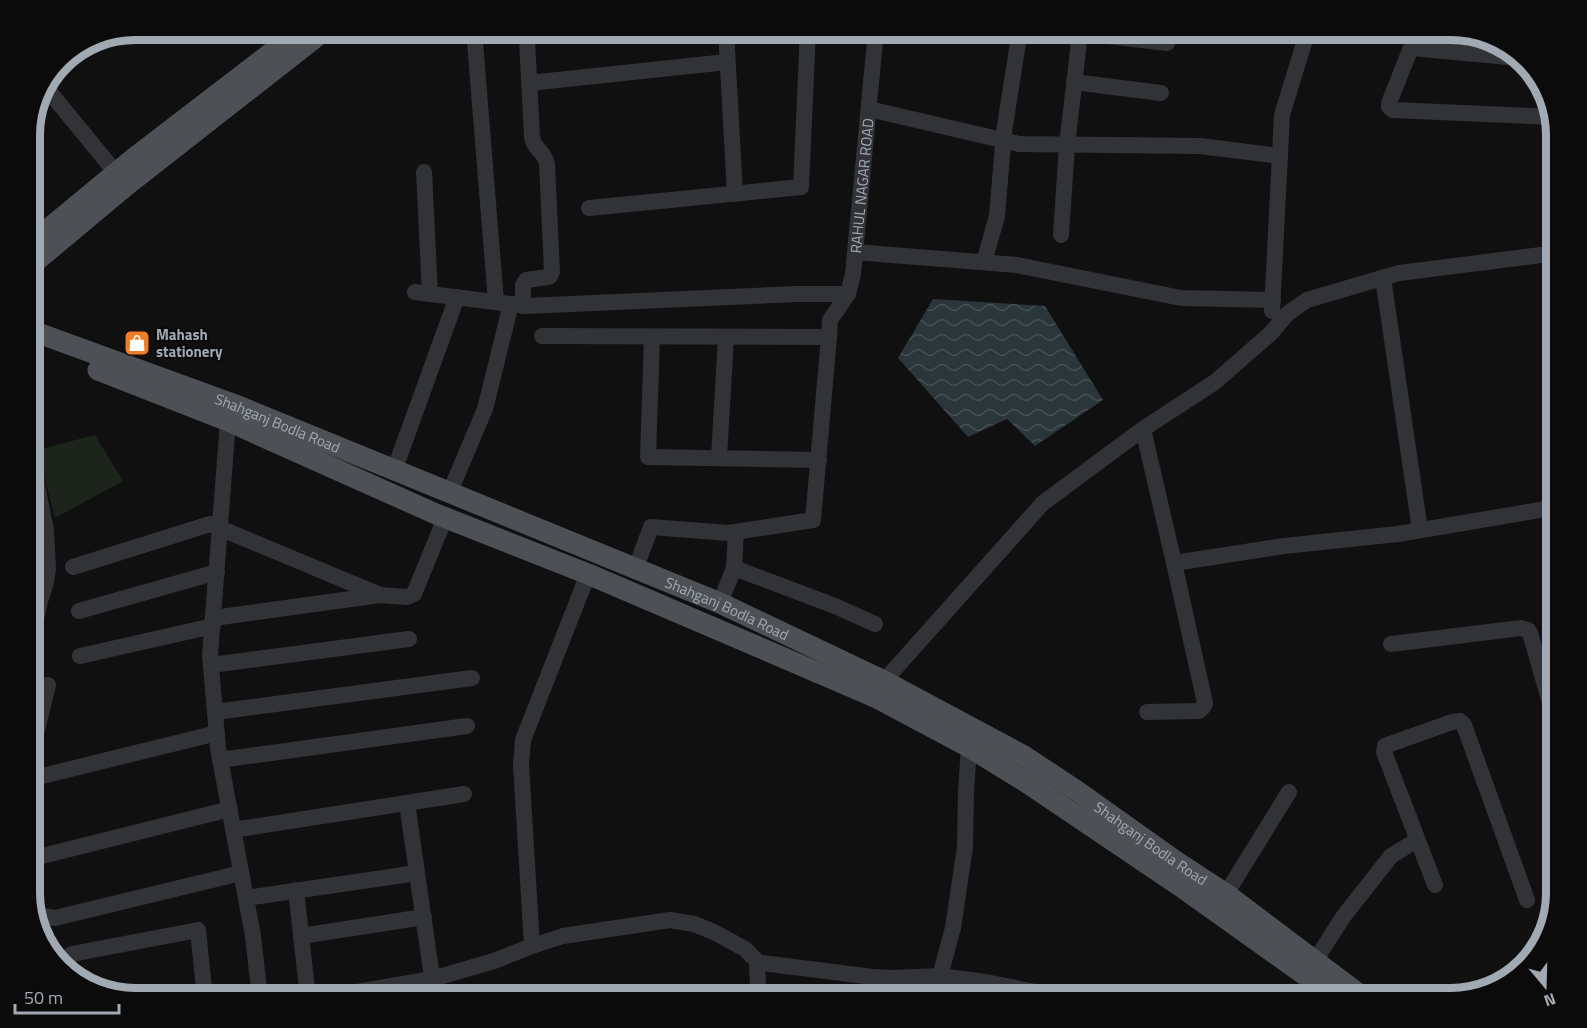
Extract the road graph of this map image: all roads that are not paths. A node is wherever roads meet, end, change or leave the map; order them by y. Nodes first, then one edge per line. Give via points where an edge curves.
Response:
1 (288, 40) edge
2 (312, 40) edge
3 (475, 40) edge
4 (527, 40) edge
5 (727, 40) edge
6 (808, 40) edge
7 (875, 40) edge
8 (1018, 40) edge
9 (1079, 40) edge
10 (1152, 40) edge
11 (1305, 40) edge
12 (1415, 40) edge
13 (1167, 43) dead end
14 (1412, 48) junction
15 (1505, 57) edge
16 (728, 62) junction
17 (1074, 82) junction
18 (529, 83) junction
19 (51, 93) edge
20 (1161, 93) dead end
21 (869, 109) junction
22 (1544, 115) edge
23 (1003, 141) junction
24 (1067, 145) junction
25 (1280, 156) junction
26 (424, 172) dead end
27 (116, 173) junction
28 (735, 194) junction
29 (589, 208) dead end
30 (41, 235) edge
31 (1061, 235) dead end
32 (855, 252) junction
33 (1546, 254) edge
34 (41, 257) edge
35 (984, 262) junction
36 (1383, 278) junction
37 (848, 294) junction
38 (456, 297) junction
39 (1272, 300) junction
40 (510, 304) junction
41 (1271, 333) junction
42 (41, 334) edge
43 (542, 336) dead end
44 (652, 337) junction
45 (726, 337) junction
46 (829, 337) junction
47 (41, 347) edge
48 (230, 413) junction
49 (1143, 429) junction
50 (719, 458) junction
51 (819, 460) junction
52 (394, 471) junction
53 (449, 494) junction
54 (41, 505) edge
55 (1546, 509) edge
56 (445, 518) junction
57 (512, 520) junction
58 (220, 528) junction
59 (1420, 530) junction
60 (736, 532) junction
61 (504, 541) junction
62 (1174, 563) junction
63 (74, 567) dead end
64 (734, 568) junction
65 (635, 570) junction
66 (217, 572) junction
67 (588, 574) junction
68 (380, 595) junction
69 (41, 597) edge
70 (720, 603) junction
71 (79, 611) dead end
72 (213, 622) junction
73 (875, 624) dead end
74 (409, 639) dead end
75 (1391, 644) dead end
76 (80, 656) dead end
77 (211, 665) junction
78 (472, 678) dead end
79 (884, 681) junction
80 (48, 685) dead end
81 (1546, 685) edge
82 (215, 712) junction
83 (1147, 712) dead end
84 (41, 713) edge
85 (467, 726) dead end
86 (217, 733) junction
87 (969, 747) junction
88 (220, 760) junction
89 (41, 776) edge
90 (1289, 792) dead end
91 (464, 794) dead end
92 (406, 803) junction
93 (230, 809) junction
94 (233, 830) junction
95 (1417, 840) junction
96 (41, 856) edge
97 (241, 873) junction
98 (417, 873) junction
99 (1435, 885) dead end
100 (296, 890) junction
101 (1226, 894) junction
102 (246, 898) junction
103 (1527, 900) dead end
104 (44, 916) edge
105 (423, 917) junction
106 (301, 936) junction
107 (532, 946) junction
108 (67, 958) edge
109 (1315, 961) junction
110 (760, 964) junction
111 (940, 976) junction
112 (432, 979) junction
113 (204, 988) edge
114 (259, 988) edge
115 (308, 988) edge
116 (380, 988) edge
117 (433, 988) edge
118 (758, 988) edge
119 (937, 988) edge
120 (1016, 988) edge
121 (1323, 988) edge
122 (1351, 988) edge

1 - 27 main road
2 - 34 main road
3 - 40 street
4 - 18 street
5 - 16 street
6 - 28 street via 801,187
7 - 21 street, RAHUL NAGAR ROAD
8 - 23 street
9 - 17 street
10 - 13 street
11 - 25 street via 1282,116
12 - 14 street
14 - 15 street
14 - 22 street via 1389,103 1393,110
16 - 18 street
16 - 28 street
17 - 20 street
17 - 24 street
18 - 40 street via 532,142 544,154 547,164 552,272 548,277 526,280
19 - 27 street
21 - 23 street
21 - 32 street, RAHUL NAGAR ROAD
23 - 24 street
23 - 35 street via 997,216
24 - 25 street via 1200,146
24 - 31 street
25 - 39 street
26 - 38 street via 422,293
27 - 30 main road
28 - 29 street
32 - 35 street
32 - 37 street, RAHUL NAGAR ROAD
33 - 36 street
35 - 39 street via 1181,298
36 - 41 street via 1307,300 1287,314
36 - 59 street
37 - 40 street
37 - 46 street, RAHUL NAGAR ROAD via 830,320
38 - 40 street
38 - 52 street
39 - 41 street
40 - 53 street via 485,410
41 - 49 street via 1215,382
42 - 48 main road, Shahganj Bodla Road
43 - 44 street
44 - 45 street
44 - 50 street via 648,457
45 - 46 street
45 - 50 street
46 - 51 street, RAHUL NAGAR ROAD
47 - 48 main road, Shahganj Bodla Road
48 - 52 main road, Shahganj Bodla Road
48 - 56 main road, Shahganj Bodla Road
48 - 58 street
49 - 62 street
49 - 79 street via 1043,503
50 - 51 street
51 - 60 street, RAHUL NAGAR ROAD via 813,520
52 - 53 main road, Shahganj Bodla Road
53 - 57 main road, Shahganj Bodla Road
54 - 69 street via 48,549
55 - 59 street
56 - 61 main road, Shahganj Bodla Road
56 - 68 street via 414,594
57 - 61 main road
57 - 65 main road, Shahganj Bodla Road
58 - 63 street via 210,524
58 - 66 street
58 - 68 street
59 - 62 street
60 - 64 street
60 - 65 street via 651,526
61 - 67 main road, Shahganj Bodla Road
62 - 83 street via 1204,706 1199,711
64 - 70 street
64 - 73 street
65 - 70 main road, Shahganj Bodla Road
66 - 71 street
66 - 72 street
67 - 87 main road, Shahganj Bodla Road via 849,684
67 - 107 street via 523,740 521,765
68 - 72 street
70 - 79 main road, Shahganj Bodla Road
72 - 76 street
72 - 77 street
74 - 77 street
75 - 81 street via 1521,628 1530,633
77 - 82 street
78 - 82 street
79 - 101 main road, Shahganj Bodla Road via 1024,756
80 - 84 street
82 - 86 street
85 - 88 street
86 - 88 street
86 - 89 street
87 - 111 street via 965,847 953,928
87 - 121 main road, Shahganj Bodla Road via 1075,814
88 - 93 street
90 - 101 street
91 - 92 street
92 - 94 street
92 - 98 street
93 - 94 street
93 - 96 street
94 - 97 street
95 - 99 street
95 - 103 street via 1385,746 1460,721
95 - 109 street via 1391,856 1342,917
97 - 102 street
97 - 104 street via 55,918
98 - 100 street
98 - 105 street
100 - 102 street
100 - 106 street
101 - 109 main road, Shahganj Bodla Road
102 - 114 street
105 - 106 street
105 - 112 street
106 - 115 street
107 - 110 street via 563,936 670,920 714,932 745,949
107 - 112 street
108 - 113 street via 198,930
109 - 122 main road, Shahganj Bodla Road
110 - 111 street via 894,978
110 - 118 street
111 - 119 street
111 - 120 street
112 - 116 street
112 - 117 street

